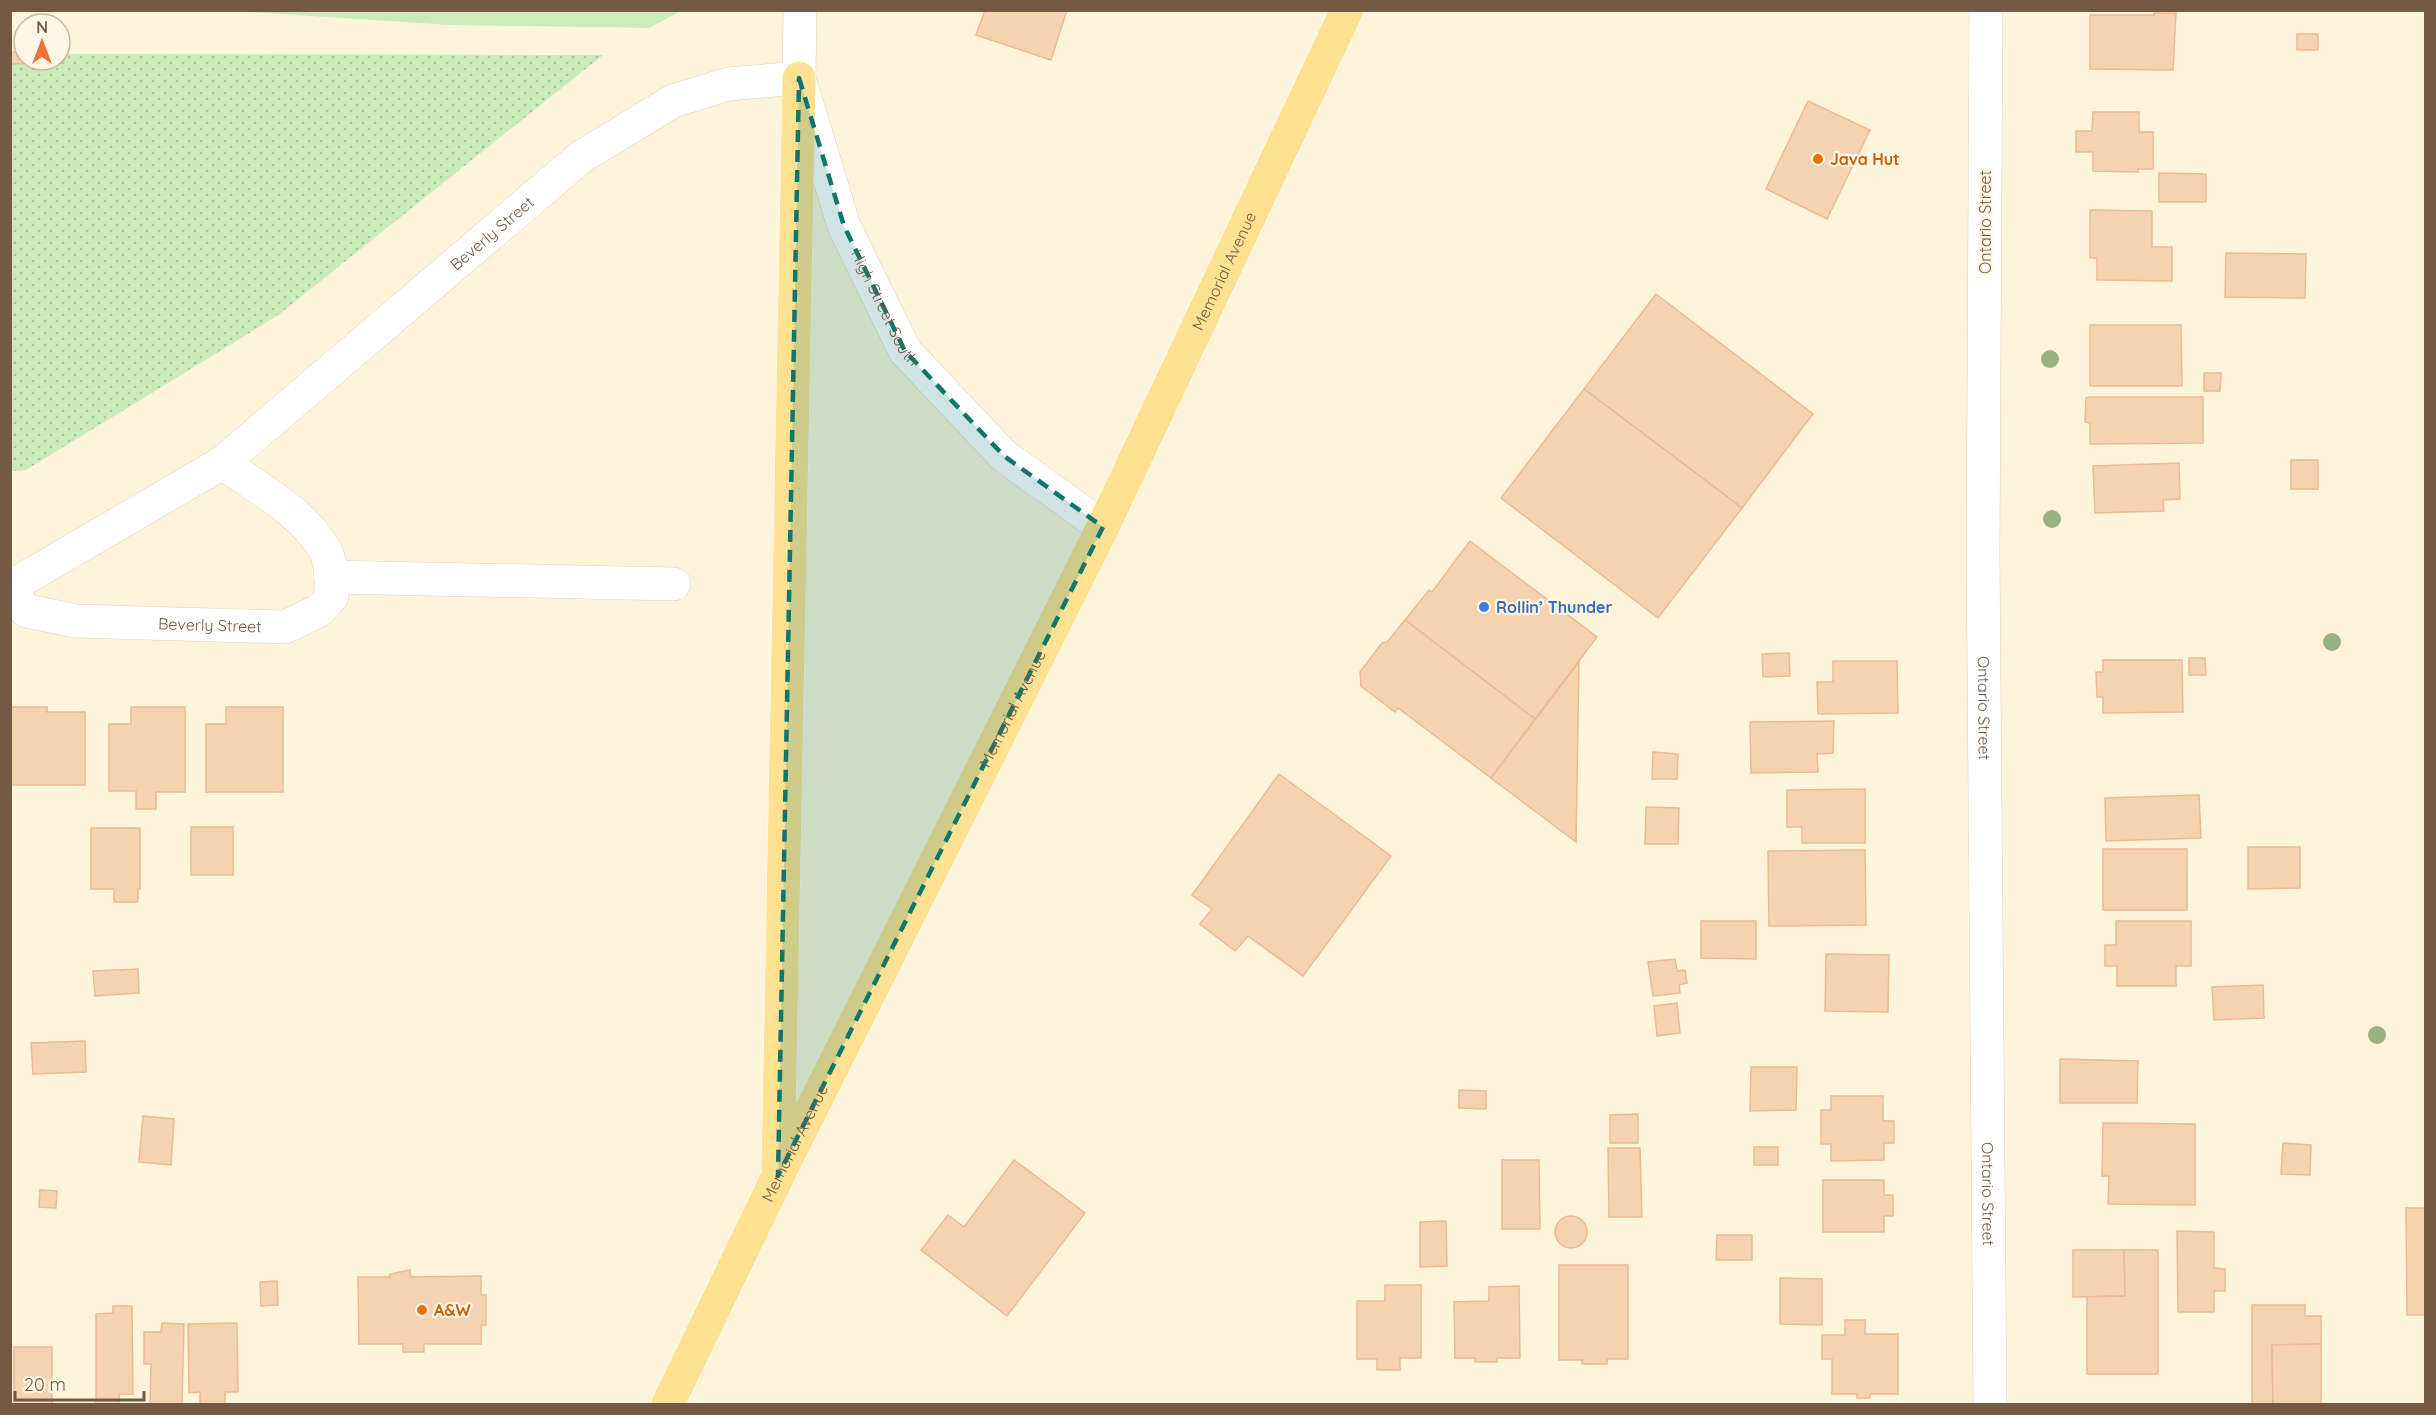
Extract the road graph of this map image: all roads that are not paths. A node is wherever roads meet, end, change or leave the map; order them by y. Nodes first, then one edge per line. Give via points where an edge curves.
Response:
1 (800, 10) edge
2 (1347, 10) edge
3 (1986, 10) edge
4 (799, 78) junction
5 (222, 463) junction
6 (1103, 527) junction
7 (331, 577) junction
8 (674, 584) dead end
9 (10, 587) edge
10 (10, 594) edge
11 (778, 1176) junction
12 (668, 1404) edge
13 (1990, 1404) edge

1 - 4 street, High Street South
2 - 6 main road, Memorial Avenue
3 - 13 street, Ontario Street via 1983,565
4 - 5 street, Beverly Street via 728,84 673,101 581,157
4 - 6 street, High Street South via 844,226 905,351 1004,456
4 - 11 main road
5 - 7 street, Beverly Street via 293,511 325,551
5 - 9 street, Beverly Street
6 - 11 main road, Memorial Avenue
7 - 8 street
7 - 10 street, Beverly Street via 332,596 320,610 285,627 76,621 27,611
11 - 12 main road, Memorial Avenue

